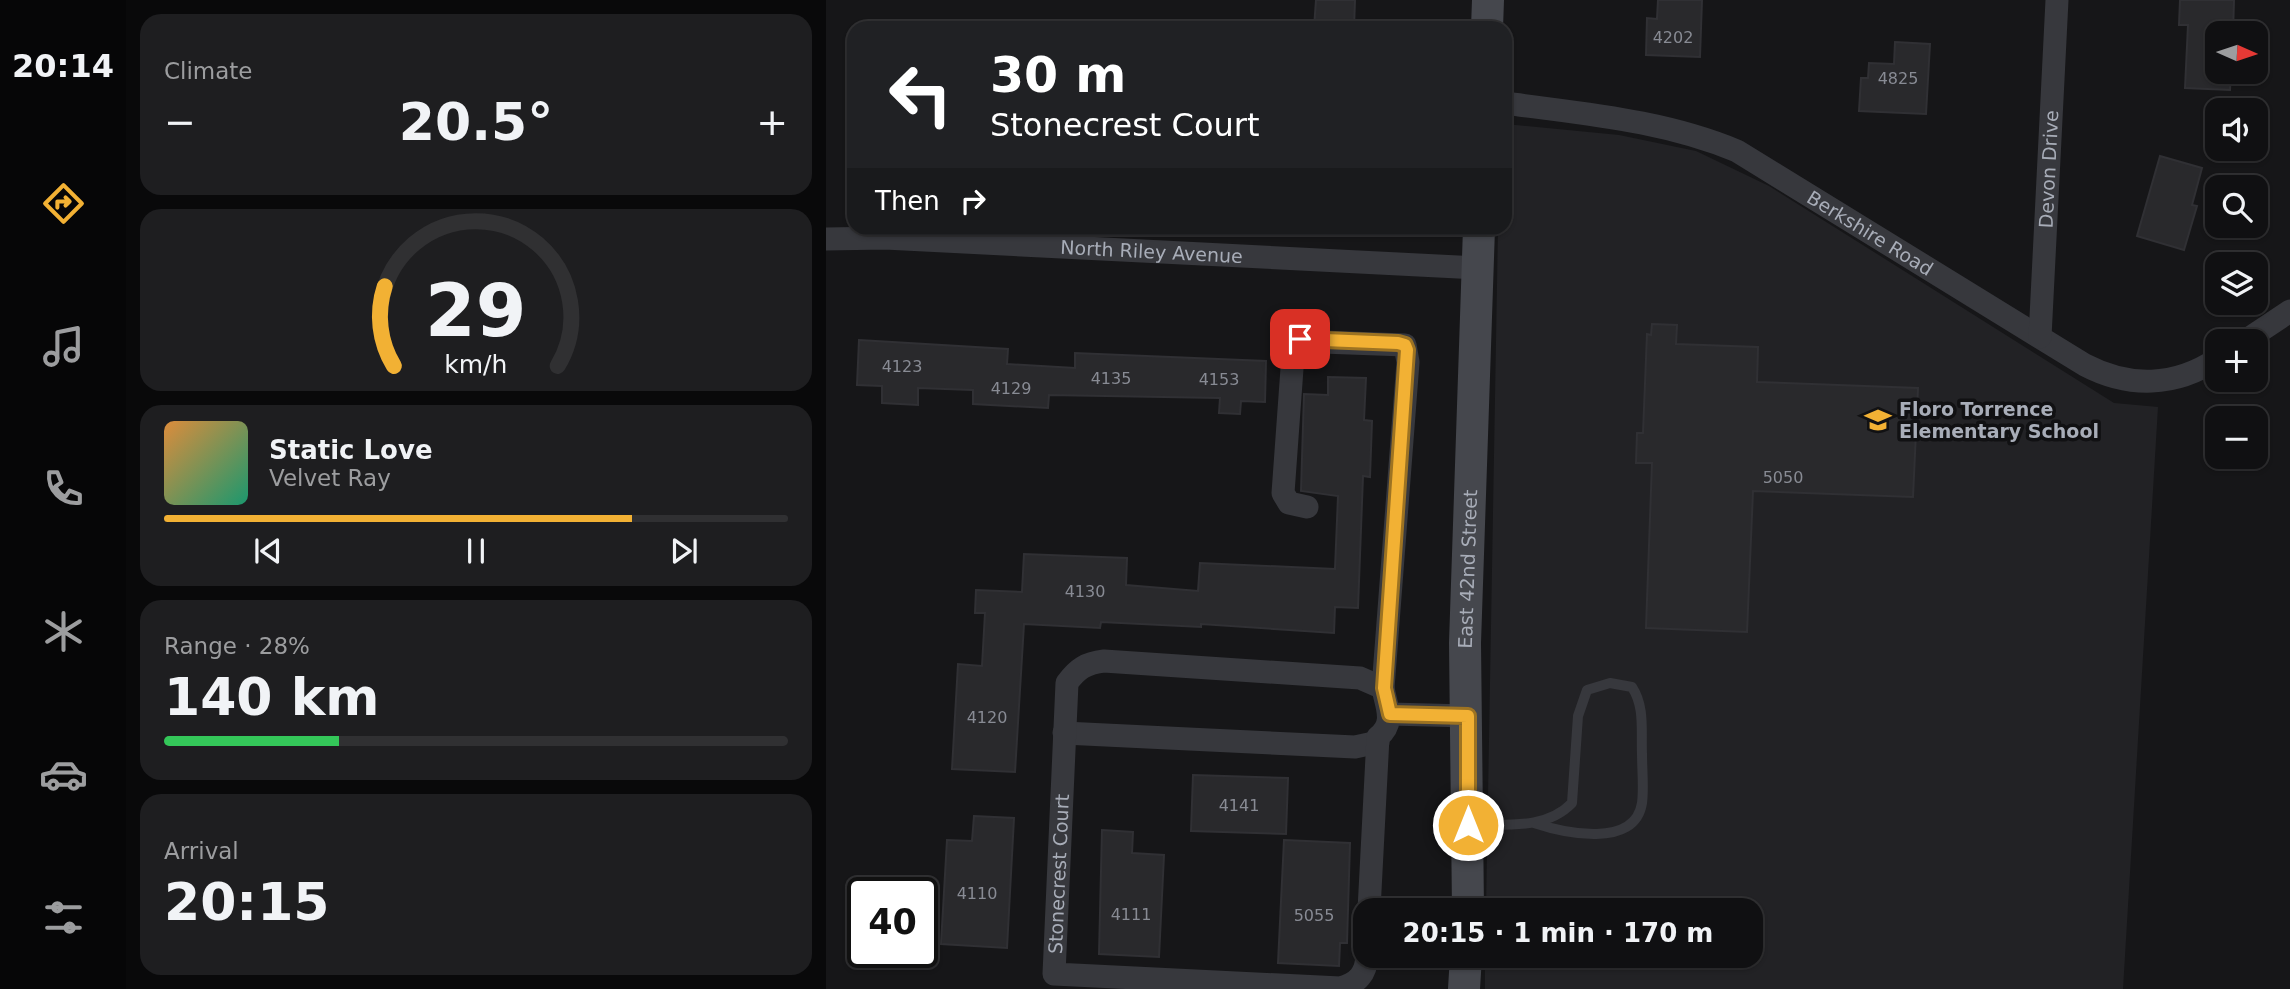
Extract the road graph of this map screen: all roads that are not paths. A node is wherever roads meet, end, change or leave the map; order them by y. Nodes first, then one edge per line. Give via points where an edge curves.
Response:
1 (1488, 0) edge
2 (2057, 0) edge
3 (1487, 21) edge
4 (1512, 104) edge
5 (1479, 235) edge
6 (826, 239) edge
7 (1478, 268) junction
8 (2290, 312) edge
9 (2264, 329) edge
10 (2040, 337) junction
11 (2205, 365) edge
12 (1307, 507) dead end
13 (1384, 688) junction
14 (1390, 714) junction
15 (1468, 716) junction
16 (1064, 733) junction
17 (1378, 742) junction
18 (1534, 823) junction
19 (1468, 825) junction
20 (1370, 898) edge
21 (1468, 898) edge
22 (1365, 968) edge
23 (1465, 968) edge
24 (1464, 989) edge

1 - 3 street
2 - 10 street, Devon Drive
4 - 10 street, Berkshire Road via 1656,125 1737,151
5 - 7 street, East 42nd Street
6 - 7 street, North Riley Avenue via 885,238
7 - 15 street, East 42nd Street via 1465,643
8 - 9 street
10 - 11 street, Berkshire Road via 2097,371 2135,382 2174,379
12 - 13 street via 1289,503 1283,493 1294,341 1405,345 1408,362
13 - 14 street
13 - 16 street, Stonecrest Court via 1360,678 1099,661 1079,669 1068,684
14 - 15 street
14 - 17 street
15 - 19 street, East 42nd Street
16 - 17 street via 1355,747
16 - 22 street, Stonecrest Court via 1054,974 1340,988 1359,979
17 - 20 street
18 - 18 lane via 1573,832 1614,832 1630,826 1642,805 1641,701 1632,687 1610,683 1587,690 1578,716 1573,803 1562,814
18 - 19 lane
19 - 21 street, East 42nd Street
23 - 24 street

